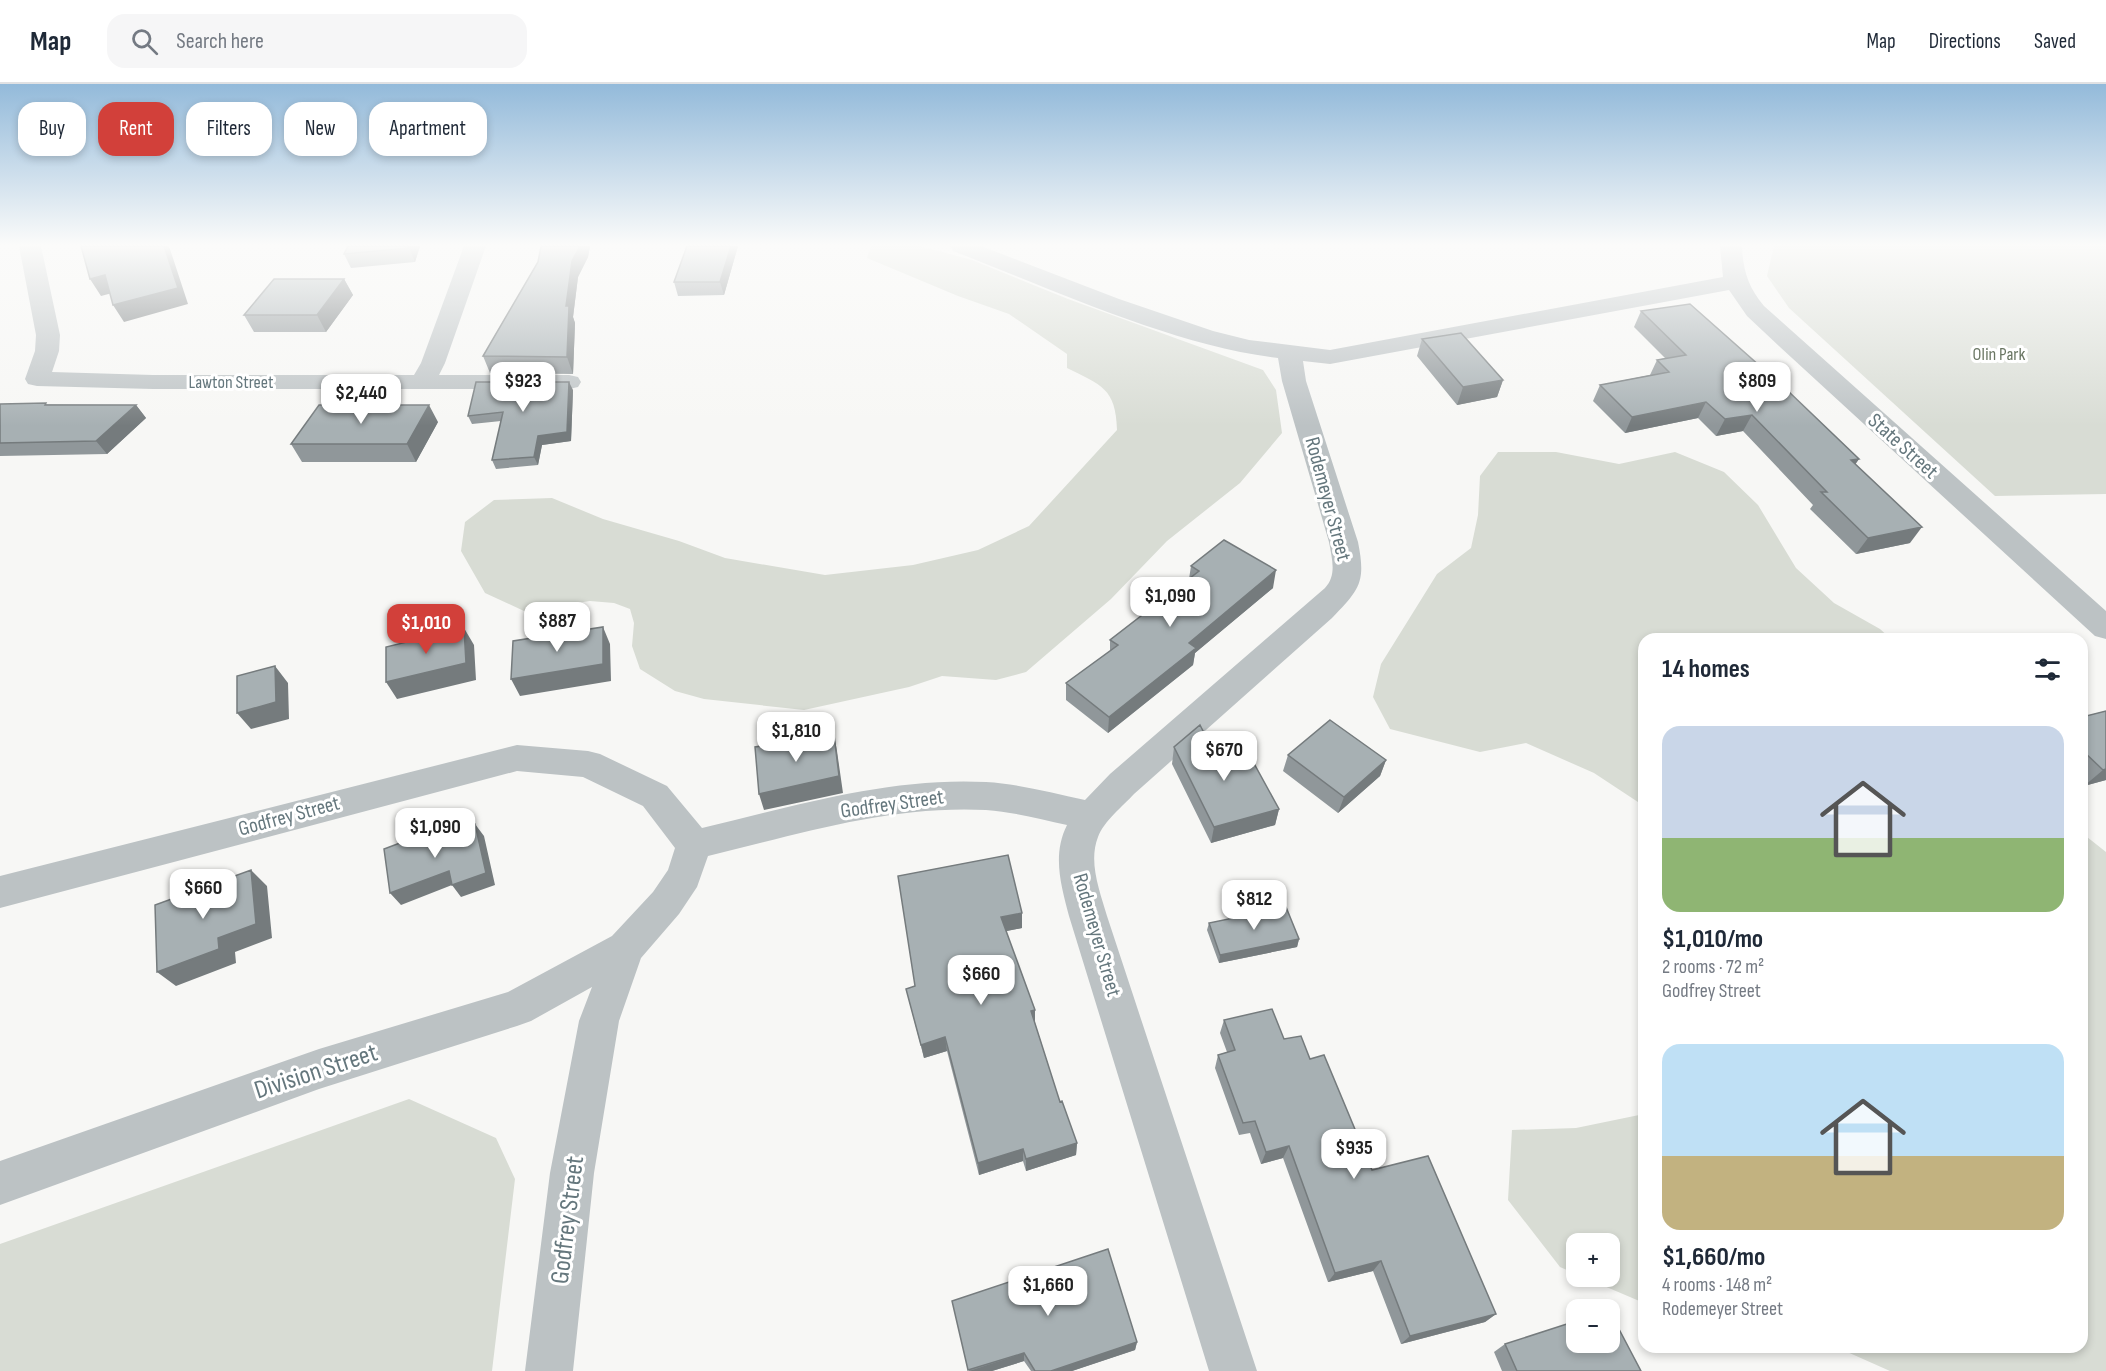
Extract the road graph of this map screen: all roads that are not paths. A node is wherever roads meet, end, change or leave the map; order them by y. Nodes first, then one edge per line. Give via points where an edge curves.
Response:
1 (42, 306) edge
2 (453, 306) edge
3 (1117, 306) edge
4 (1604, 306) edge
5 (1751, 306) edge
6 (1290, 353) junction
7 (422, 382) junction
8 (569, 382) edge
9 (2106, 628) edge
10 (1092, 816) junction
11 (694, 845) junction
12 (0, 891) edge
13 (626, 948) junction
14 (0, 1183) edge
15 (549, 1371) edge
16 (1233, 1371) edge

1 - 7 street, Lawton Street via 47,351 37,379
2 - 7 street
3 - 6 street via 1205,336
4 - 6 street via 1329,357
5 - 9 street, State Street
6 - 10 street, Rodemeyer Street via 1293,379 1328,485 1348,563 1347,578 1321,610 1122,784
7 - 8 street, Lawton Street
10 - 11 street, Godfrey Street via 987,796 936,795 884,801
10 - 16 street, Rodemeyer Street via 1081,832 1076,853 1085,907
11 - 12 street, Godfrey Street via 655,796 588,764 517,758
11 - 13 street, Godfrey Street via 684,876
13 - 14 street, Division Street via 517,1008 319,1068
13 - 15 street, Godfrey Street via 599,1021 572,1173

